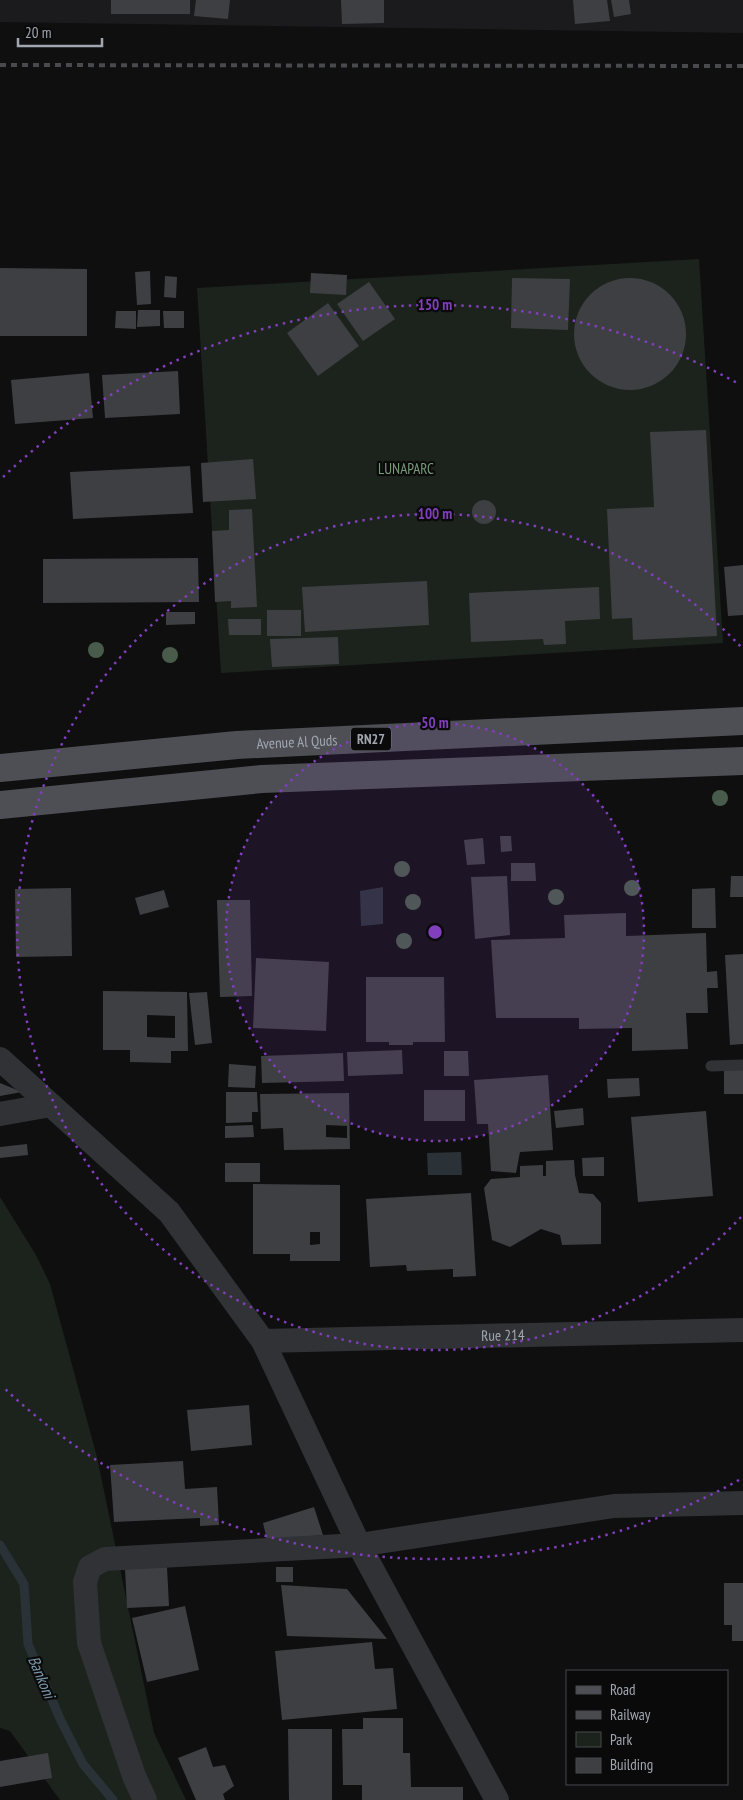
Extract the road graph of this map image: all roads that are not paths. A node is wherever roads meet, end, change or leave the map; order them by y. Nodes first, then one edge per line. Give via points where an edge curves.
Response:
1 (743, 722) edge
2 (743, 761) edge
3 (0, 768) edge
4 (0, 804) edge
5 (0, 1059) edge
6 (711, 1066) dead end
7 (743, 1066) edge
8 (51, 1105) junction
9 (0, 1114) edge
10 (743, 1330) edge
11 (262, 1341) junction
12 (743, 1503) edge
13 (359, 1545) junction
14 (145, 1800) edge
15 (497, 1800) edge

1 - 3 main road, Avenue Al Quds / RN27 via 237,745
2 - 4 main road via 262,779
5 - 8 street
6 - 7 lane
8 - 9 street
8 - 11 street via 170,1212
10 - 11 street, Rue 214
11 - 13 street
12 - 13 street via 614,1506
13 - 14 street via 105,1559 90,1567 85,1582 89,1643
13 - 15 street

